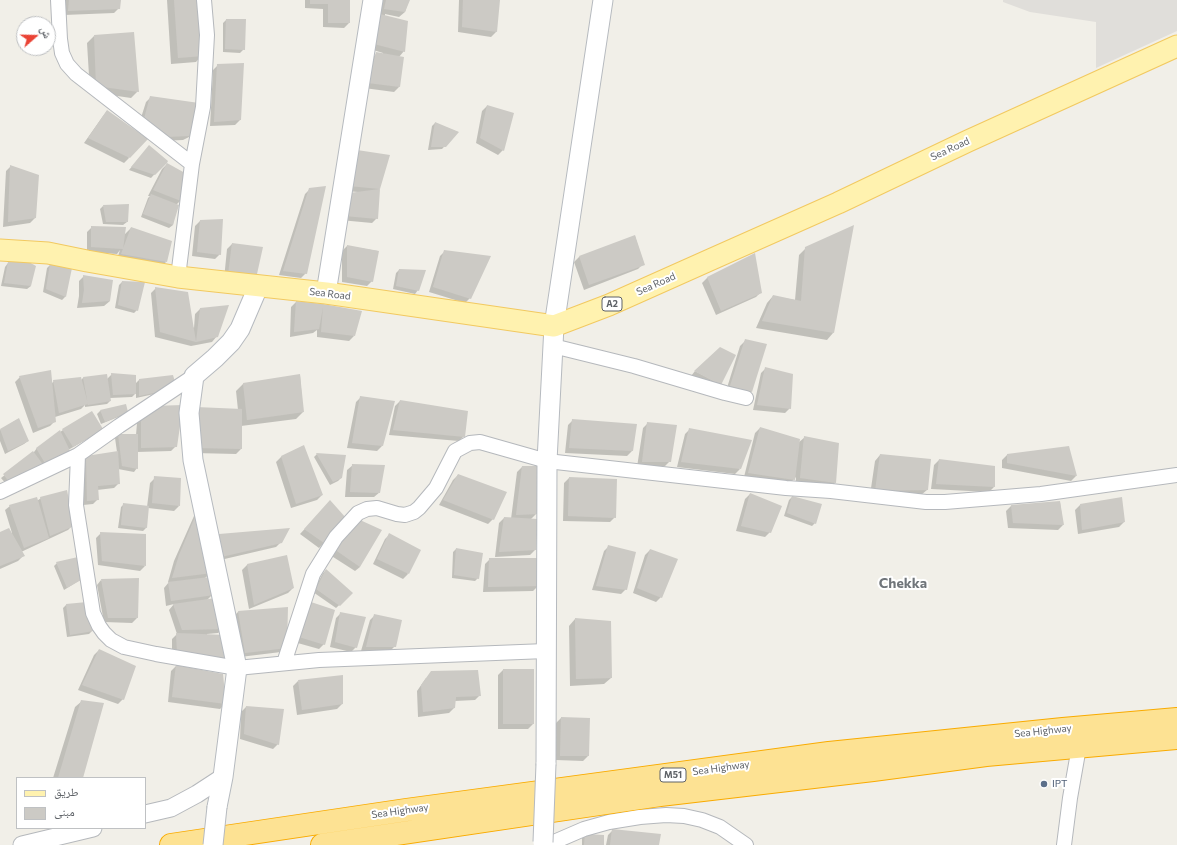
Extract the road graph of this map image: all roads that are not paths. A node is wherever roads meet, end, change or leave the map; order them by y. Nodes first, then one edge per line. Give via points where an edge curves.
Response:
1 (58, 0) edge
2 (204, 0) edge
3 (373, 0) edge
4 (604, 0) edge
5 (1177, 46) edge
6 (192, 164) junction
7 (0, 250) edge
8 (178, 277) junction
9 (258, 287) junction
10 (326, 293) junction
11 (554, 326) junction
12 (553, 346) junction
13 (194, 376) junction
14 (746, 398) dead end
15 (78, 455) junction
16 (547, 461) junction
17 (1177, 475) edge
18 (0, 492) edge
19 (546, 651) junction
20 (284, 663) junction
21 (237, 668) junction
22 (1177, 719) edge
23 (1177, 738) edge
24 (1079, 747) junction
25 (223, 777) junction
26 (146, 814) edge
27 (89, 829) edge
28 (544, 844) edge
29 (22, 845) edge
30 (171, 845) edge
31 (213, 845) edge
32 (322, 845) edge
33 (746, 845) edge
34 (1064, 845) edge

1 - 6 street via 60,39 67,64 76,74
2 - 6 street via 207,36 203,106
3 - 10 main road
4 - 11 main road
5 - 11 main road, Sea Road / A2 via 838,203 609,305
6 - 8 street
7 - 8 main road, Sea Road / A2 via 48,253
8 - 9 main road, Sea Road / A2
9 - 10 main road, Sea Road / A2
9 - 13 main road via 240,329 231,342
10 - 11 main road, Sea Road / A2
11 - 12 main road
12 - 14 street
12 - 16 main road
13 - 15 street
13 - 21 main road via 189,413 193,460
15 - 18 street
15 - 21 street via 77,512 93,613 104,633 124,647
16 - 17 street via 926,502 1041,494
16 - 19 main road
16 - 20 street via 480,442 470,443 455,451 436,488 414,512 405,515 377,508 358,513 336,537 313,574
19 - 20 street
19 - 28 main road, bridge
20 - 21 street
21 - 25 main road
22 - 30 highway, Sea Highway / M51 via 829,753 406,810
23 - 24 highway, Sea Highway / M51
24 - 32 highway, Sea Highway / M51 via 986,755 660,795
24 - 34 street
25 - 26 street via 171,808
25 - 31 main road, bridge
27 - 29 street
28 - 33 street via 609,822 666,815 702,820

